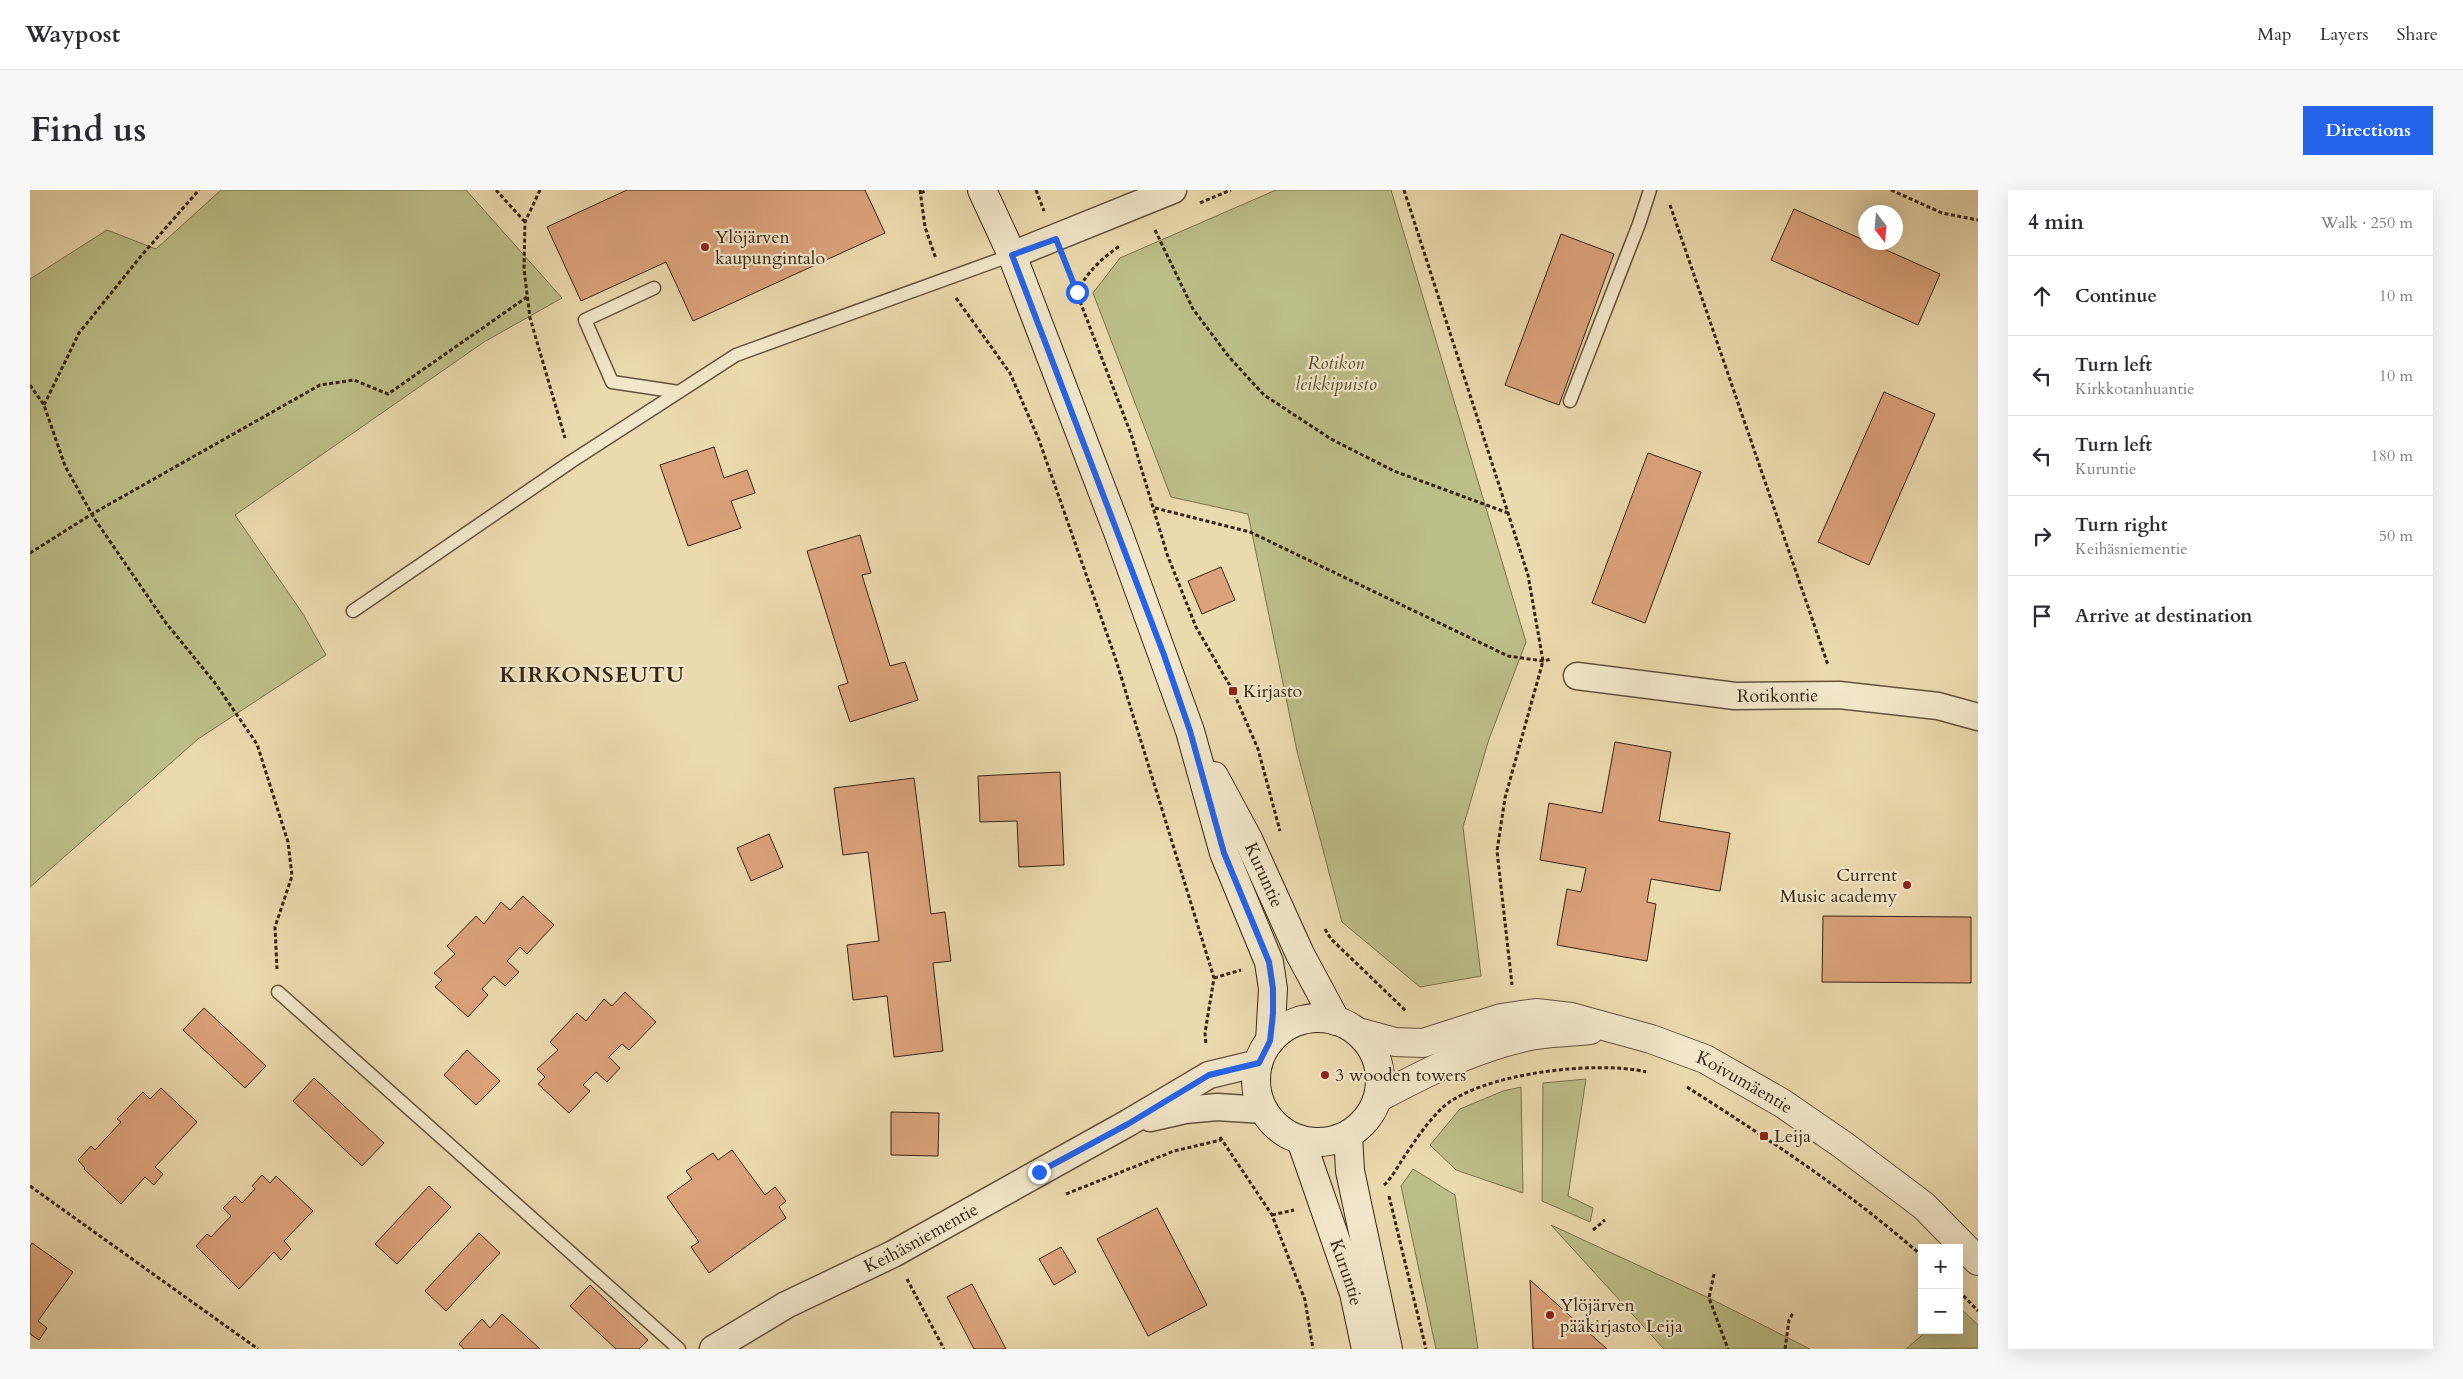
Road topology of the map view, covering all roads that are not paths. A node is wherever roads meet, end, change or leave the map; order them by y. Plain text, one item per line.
1 (982, 190) edge
2 (1173, 190) edge
3 (1650, 190) edge
4 (1012, 255) junction
5 (654, 288) dead end
6 (679, 392) junction
7 (1570, 401) dead end
8 (353, 611) dead end
9 (1577, 676) dead end
10 (1978, 717) edge
11 (1190, 731) junction
12 (278, 992) road end
13 (1347, 1027) junction
14 (1611, 1028) junction
15 (1265, 1052) junction
16 (1378, 1098) junction
17 (1264, 1110) junction
18 (1128, 1124) junction
19 (1348, 1135) junction
20 (1301, 1140) junction
21 (1978, 1261) edge
22 (678, 1349) edge
23 (713, 1349) edge
24 (1366, 1349) edge
25 (1388, 1349) edge

1 - 4 main road, Kuruntie
2 - 4 street
3 - 7 lane
4 - 6 lane
4 - 11 main road, Kuruntie
5 - 6 lane
6 - 8 lane
9 - 10 street, Rotikontie
11 - 13 main road, Kuruntie
11 - 15 main road, Kuruntie
12 - 22 lane
13 - 14 main road, Koivumäentie
13 - 15 main road
13 - 16 main road
14 - 16 main road, Koivumäentie
14 - 21 main road, Koivumäentie
15 - 17 main road
15 - 18 street, Keihäsniementie
16 - 19 main road
17 - 18 street, Keihäsniementie
17 - 20 main road
18 - 23 street, Keihäsniementie
19 - 20 main road
19 - 25 main road, Kuruntie
20 - 24 main road, Kuruntie

